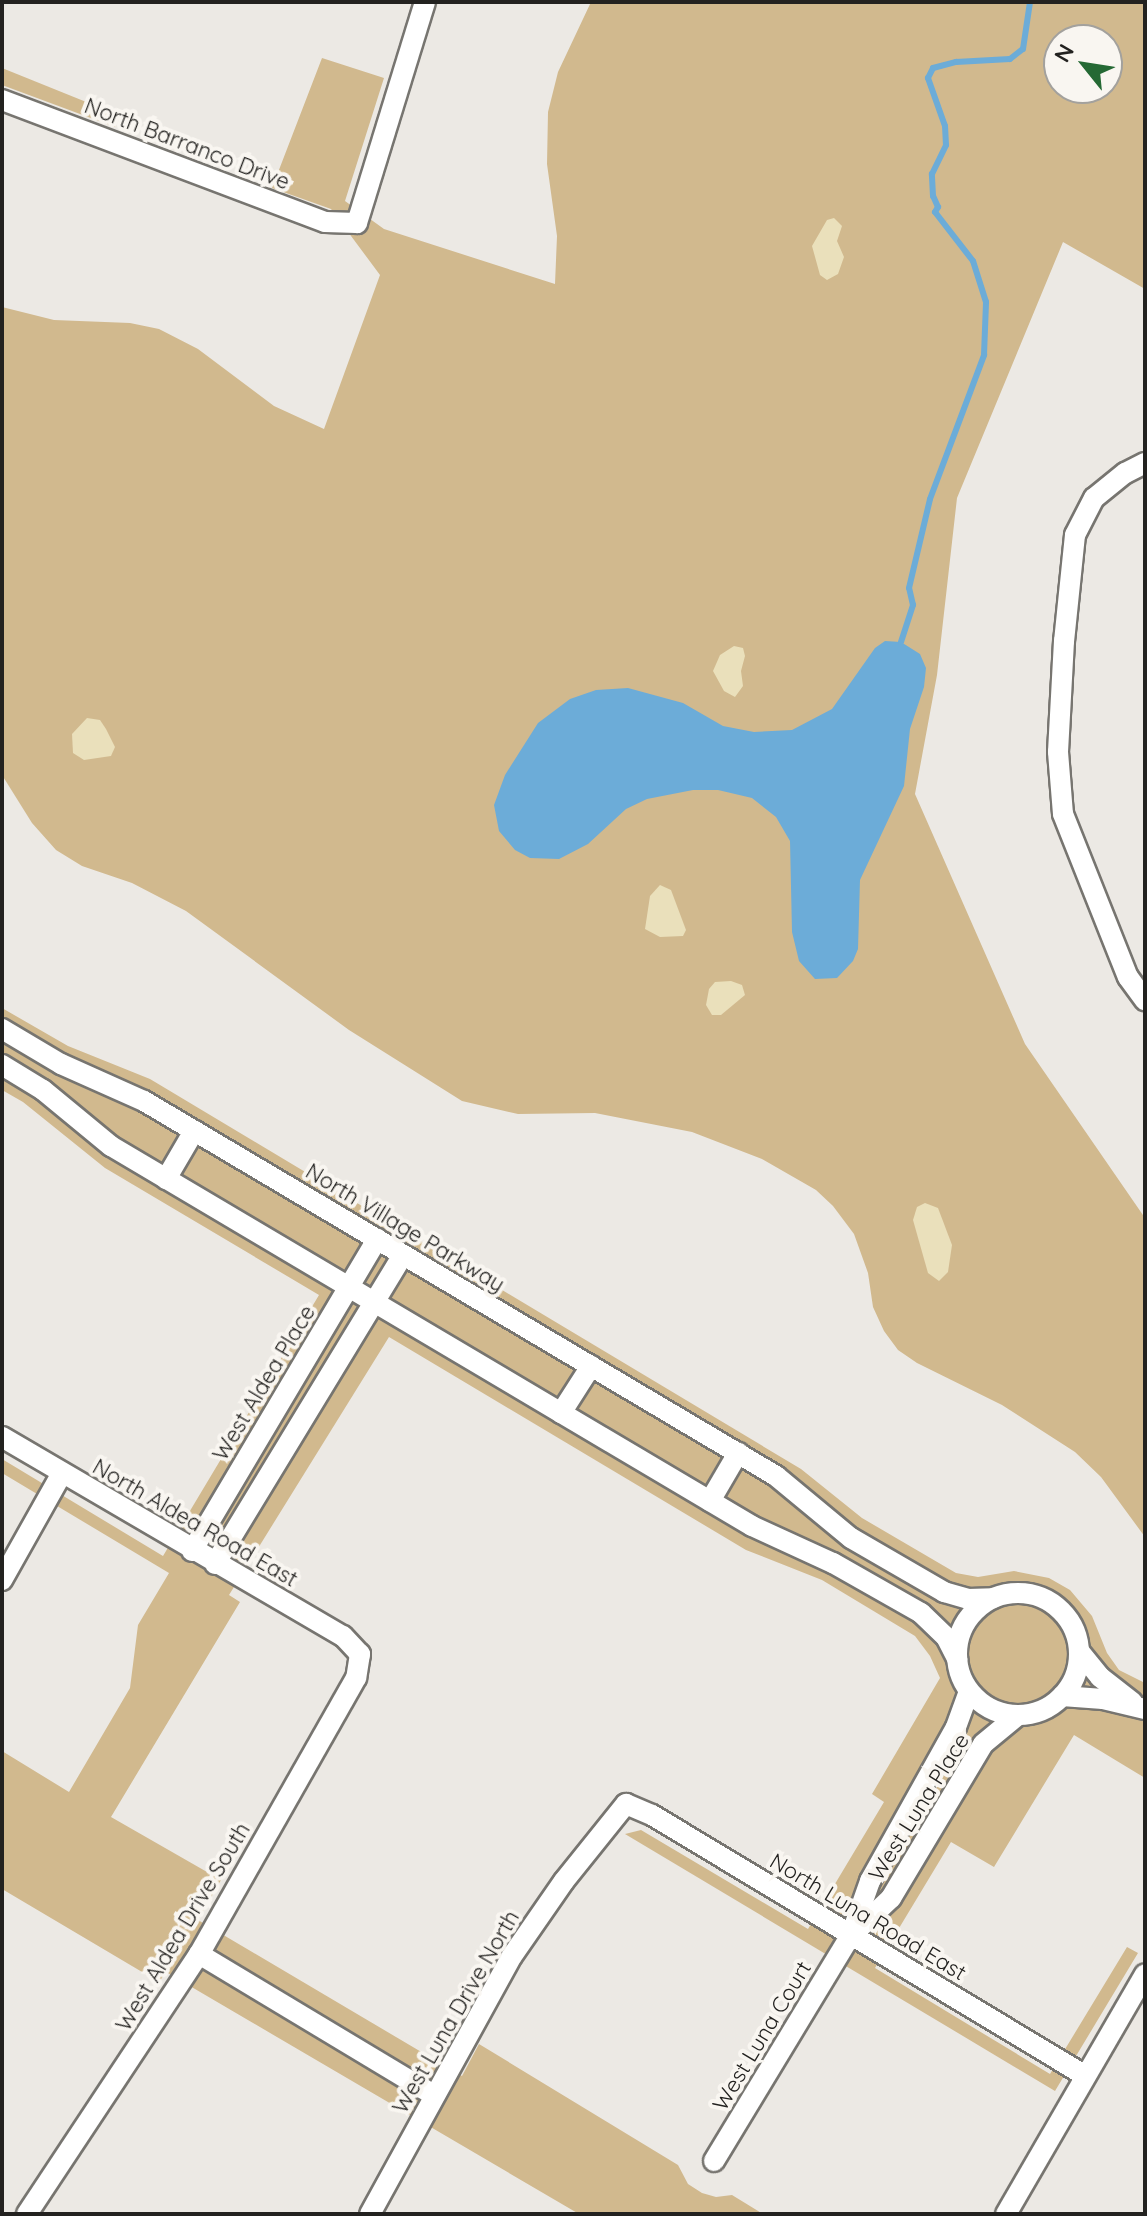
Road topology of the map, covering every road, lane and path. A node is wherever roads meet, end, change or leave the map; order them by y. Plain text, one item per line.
1 (425, 2) edge
2 (2, 100) edge
3 (1145, 463) edge
4 (1145, 1000) edge
5 (2, 1029) edge
6 (2, 1065) edge
7 (194, 1131) junction
8 (166, 1179) junction
9 (377, 1239) junction
10 (403, 1255) junction
11 (349, 1287) junction
12 (374, 1302) junction
13 (591, 1366) junction
14 (561, 1413) junction
15 (2, 1437) edge
16 (738, 1453) junction
17 (62, 1473) junction
18 (710, 1501) junction
19 (192, 1551) junction
20 (215, 1564) junction
21 (2, 1580) edge
22 (993, 1598) junction
23 (1079, 1651) junction
24 (360, 1654) joint
25 (957, 1659) junction
26 (969, 1692) junction
27 (1062, 1696) junction
28 (1140, 1707) edge
29 (1017, 1716) junction
30 (626, 1804) joint
31 (851, 1935) junction
32 (199, 1954) junction
33 (1145, 1974) edge
34 (1084, 2075) junction
35 (434, 2095) junction
36 (714, 2161) dead end
37 (27, 2214) edge
38 (370, 2214) edge
39 (1006, 2214) edge

1 - 2 street, North Barranco Drive
3 - 4 street
5 - 7 street, North Village Parkway
6 - 8 street
7 - 8 street
7 - 9 street, North Village Parkway
8 - 11 street
9 - 10 street, North Village Parkway
9 - 11 street, West Aldea Place
10 - 12 street
10 - 13 street, North Village Parkway
11 - 12 street
11 - 19 street, West Aldea Place
12 - 14 street
12 - 20 street
13 - 14 street
13 - 16 street, North Village Parkway
14 - 18 street
15 - 17 street, North Aldea Road East
16 - 18 street
16 - 22 street, North Village Parkway
17 - 19 street, North Aldea Road East
17 - 21 street
18 - 25 street
19 - 20 street, North Aldea Road East
20 - 24 street, North Aldea Road East
22 - 23 street
22 - 25 street
23 - 27 street
23 - 28 street
24 - 32 street, West Aldea Drive South
25 - 26 street
26 - 29 street
26 - 31 street, West Luna Place
27 - 28 street
27 - 29 street
29 - 31 street, West Luna Place
30 - 31 street, North Luna Road East
30 - 35 street, West Luna Drive North
31 - 34 street, North Luna Road East
31 - 36 street, West Luna Court
32 - 35 street
32 - 37 street, West Aldea Drive South
33 - 34 street
34 - 39 street
35 - 38 street, West Luna Drive North

